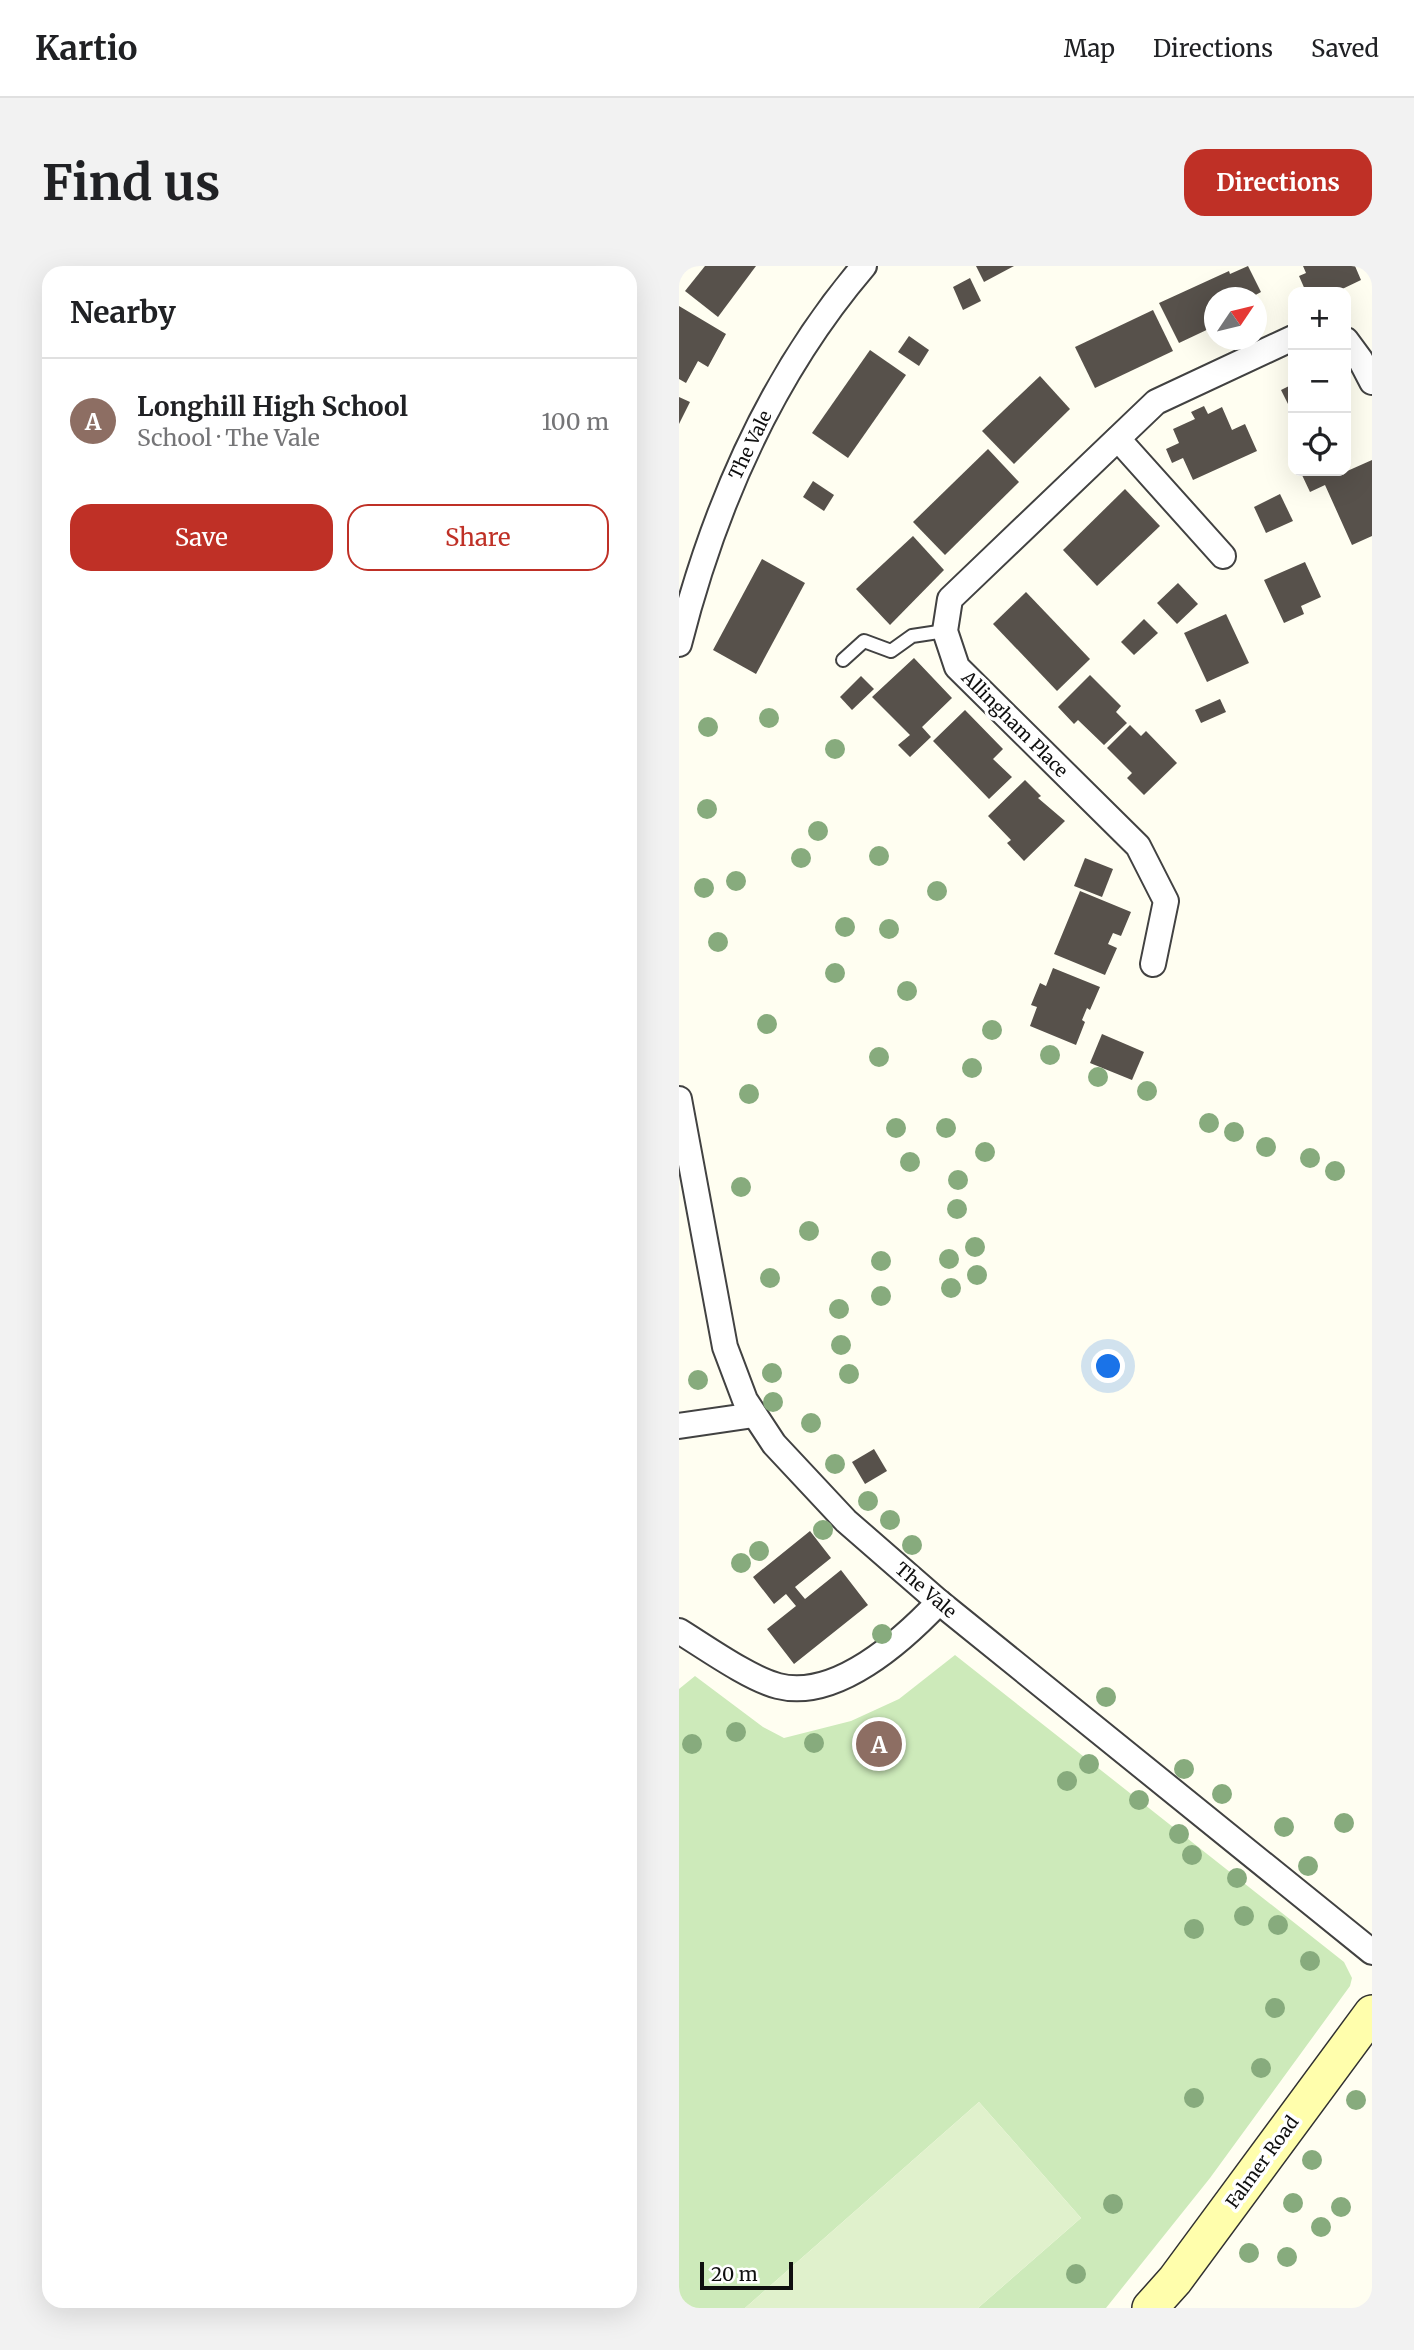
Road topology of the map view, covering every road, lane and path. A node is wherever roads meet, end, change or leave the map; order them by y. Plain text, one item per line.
1 (864, 266) edge
2 (1288, 340) edge
3 (1351, 347) edge
4 (1372, 382) edge
5 (1118, 439) junction
6 (1223, 556) dead end
7 (944, 631) junction
8 (679, 644) edge
9 (843, 660) dead end
10 (1153, 964) dead end
11 (679, 1099) edge
12 (754, 1415) junction
13 (679, 1426) edge
14 (939, 1602) junction
15 (679, 1631) edge
16 (1372, 1952) edge
17 (1372, 2013) edge
18 (1150, 2308) edge

1 - 8 street, The Vale
2 - 5 street
3 - 4 street
5 - 6 street
5 - 7 street
7 - 9 lane
7 - 10 street, Allingham Place
11 - 12 street, The Vale
12 - 13 street
12 - 14 street, The Vale
14 - 15 street
14 - 16 street, The Vale
17 - 18 main road, Falmer Road

